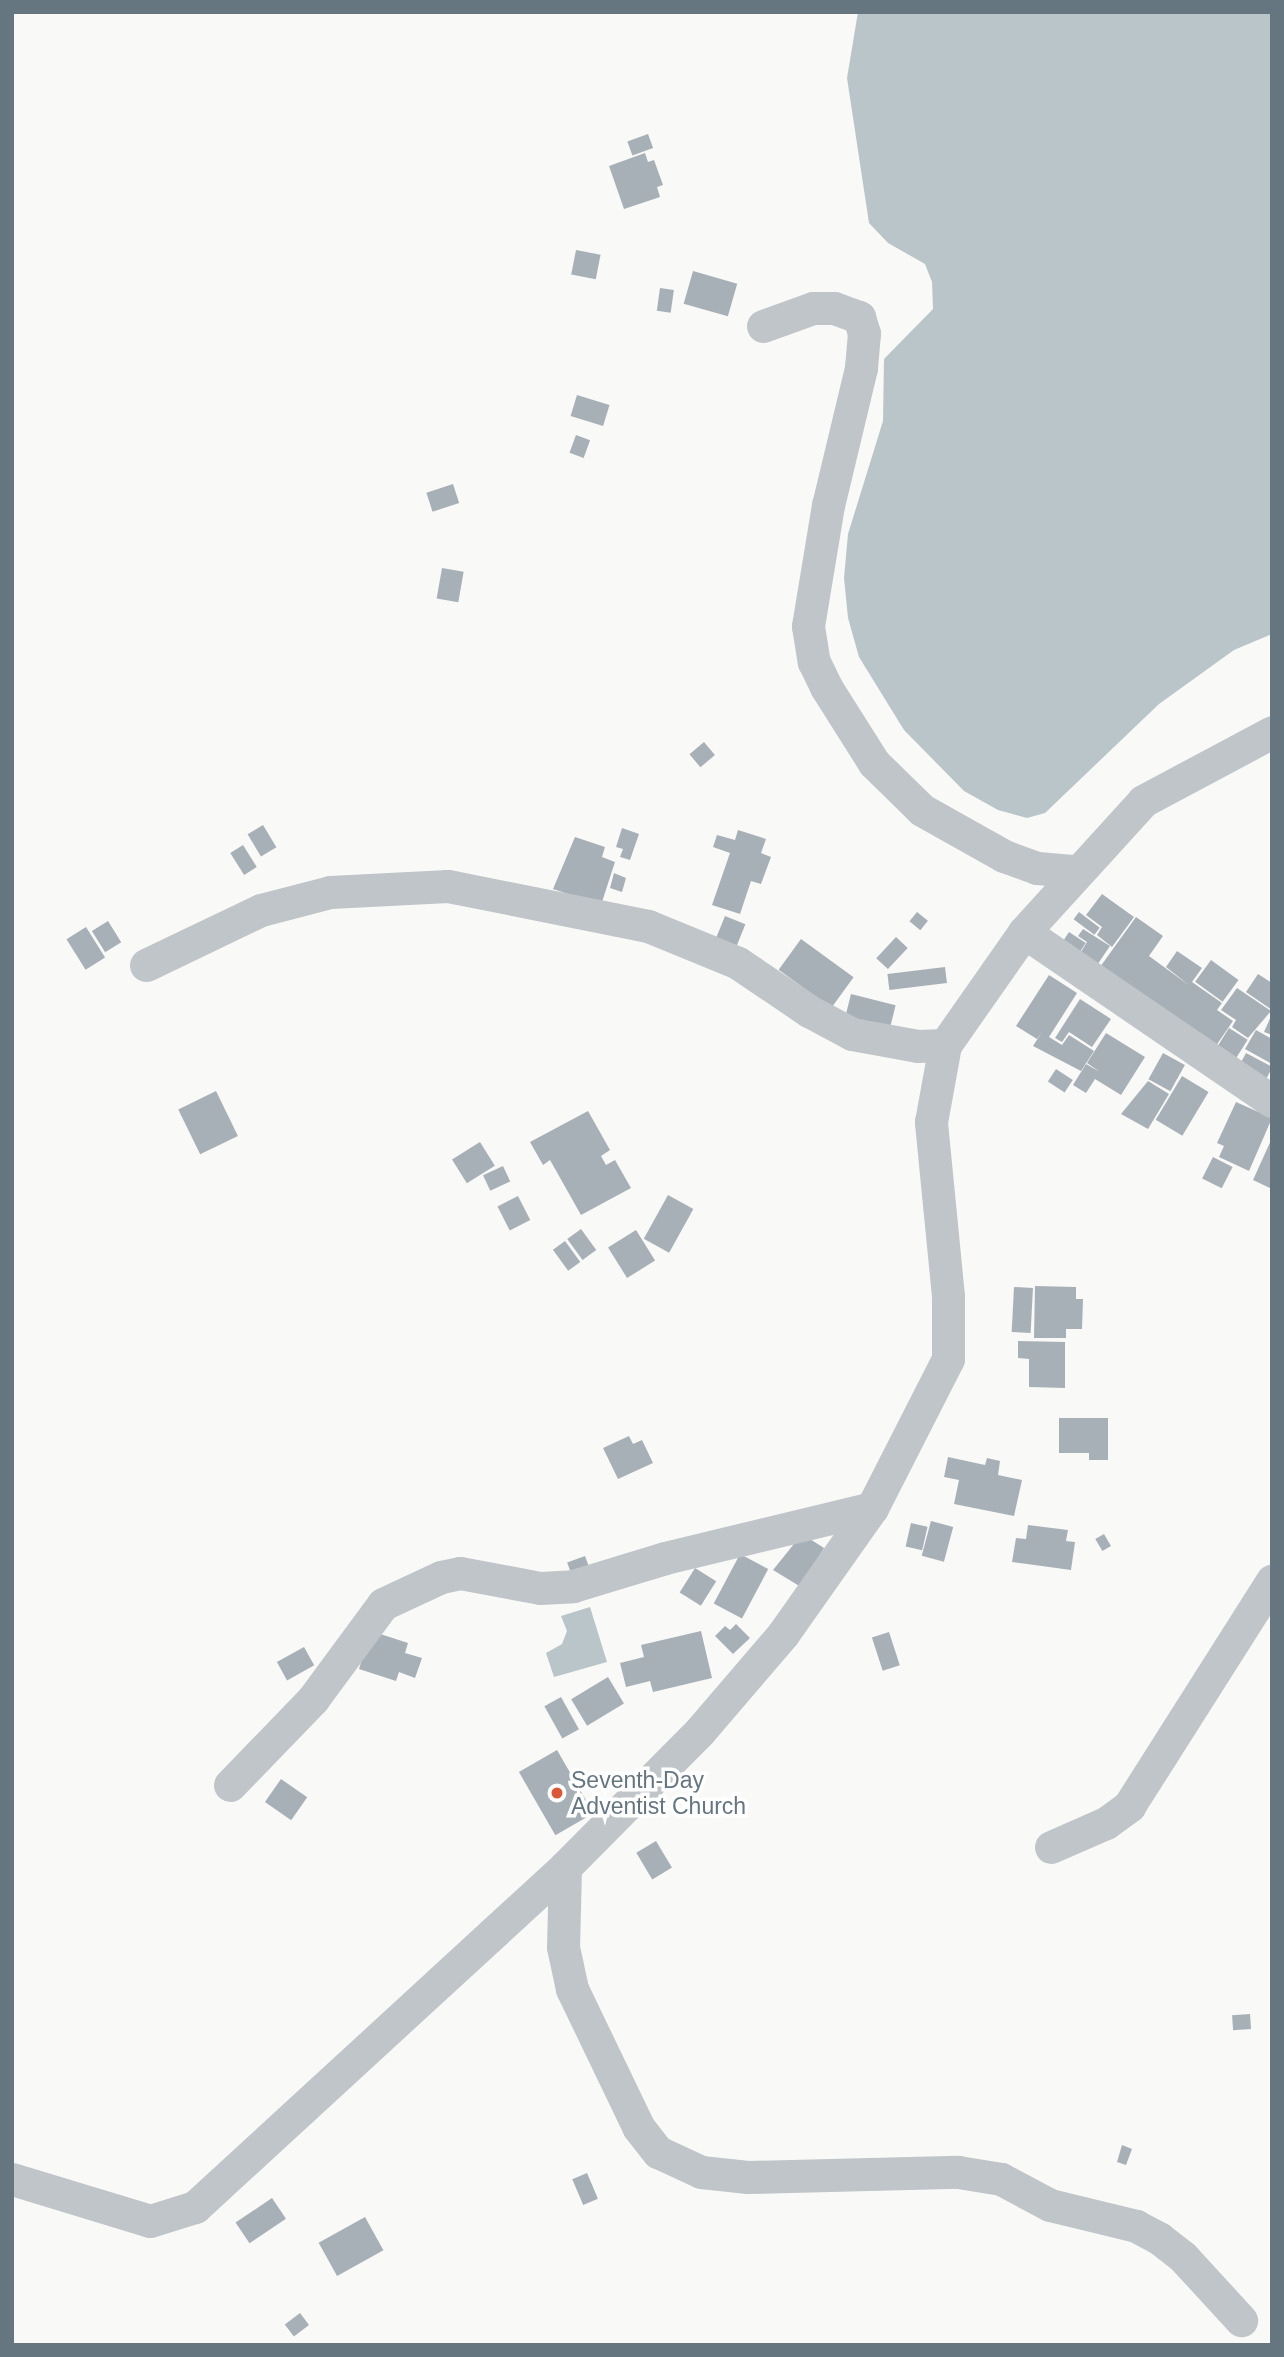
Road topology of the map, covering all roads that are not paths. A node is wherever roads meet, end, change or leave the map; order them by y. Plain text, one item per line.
1 (762, 326) dead end
2 (1272, 732) edge
3 (1075, 871) junction
4 (1024, 932) junction
5 (146, 965) dead end
6 (945, 1045) junction
7 (1272, 1101) edge
8 (872, 1508) junction
9 (1272, 1581) edge
10 (230, 1785) dead end
11 (1051, 1847) dead end
12 (565, 1867) junction
13 (12, 2179) edge
14 (1241, 2320) dead end

1 - 3 street
2 - 3 street
3 - 4 street
4 - 6 street
4 - 7 street
5 - 6 street
6 - 8 street
8 - 10 street
8 - 12 street
9 - 11 street
12 - 13 street
12 - 14 street

